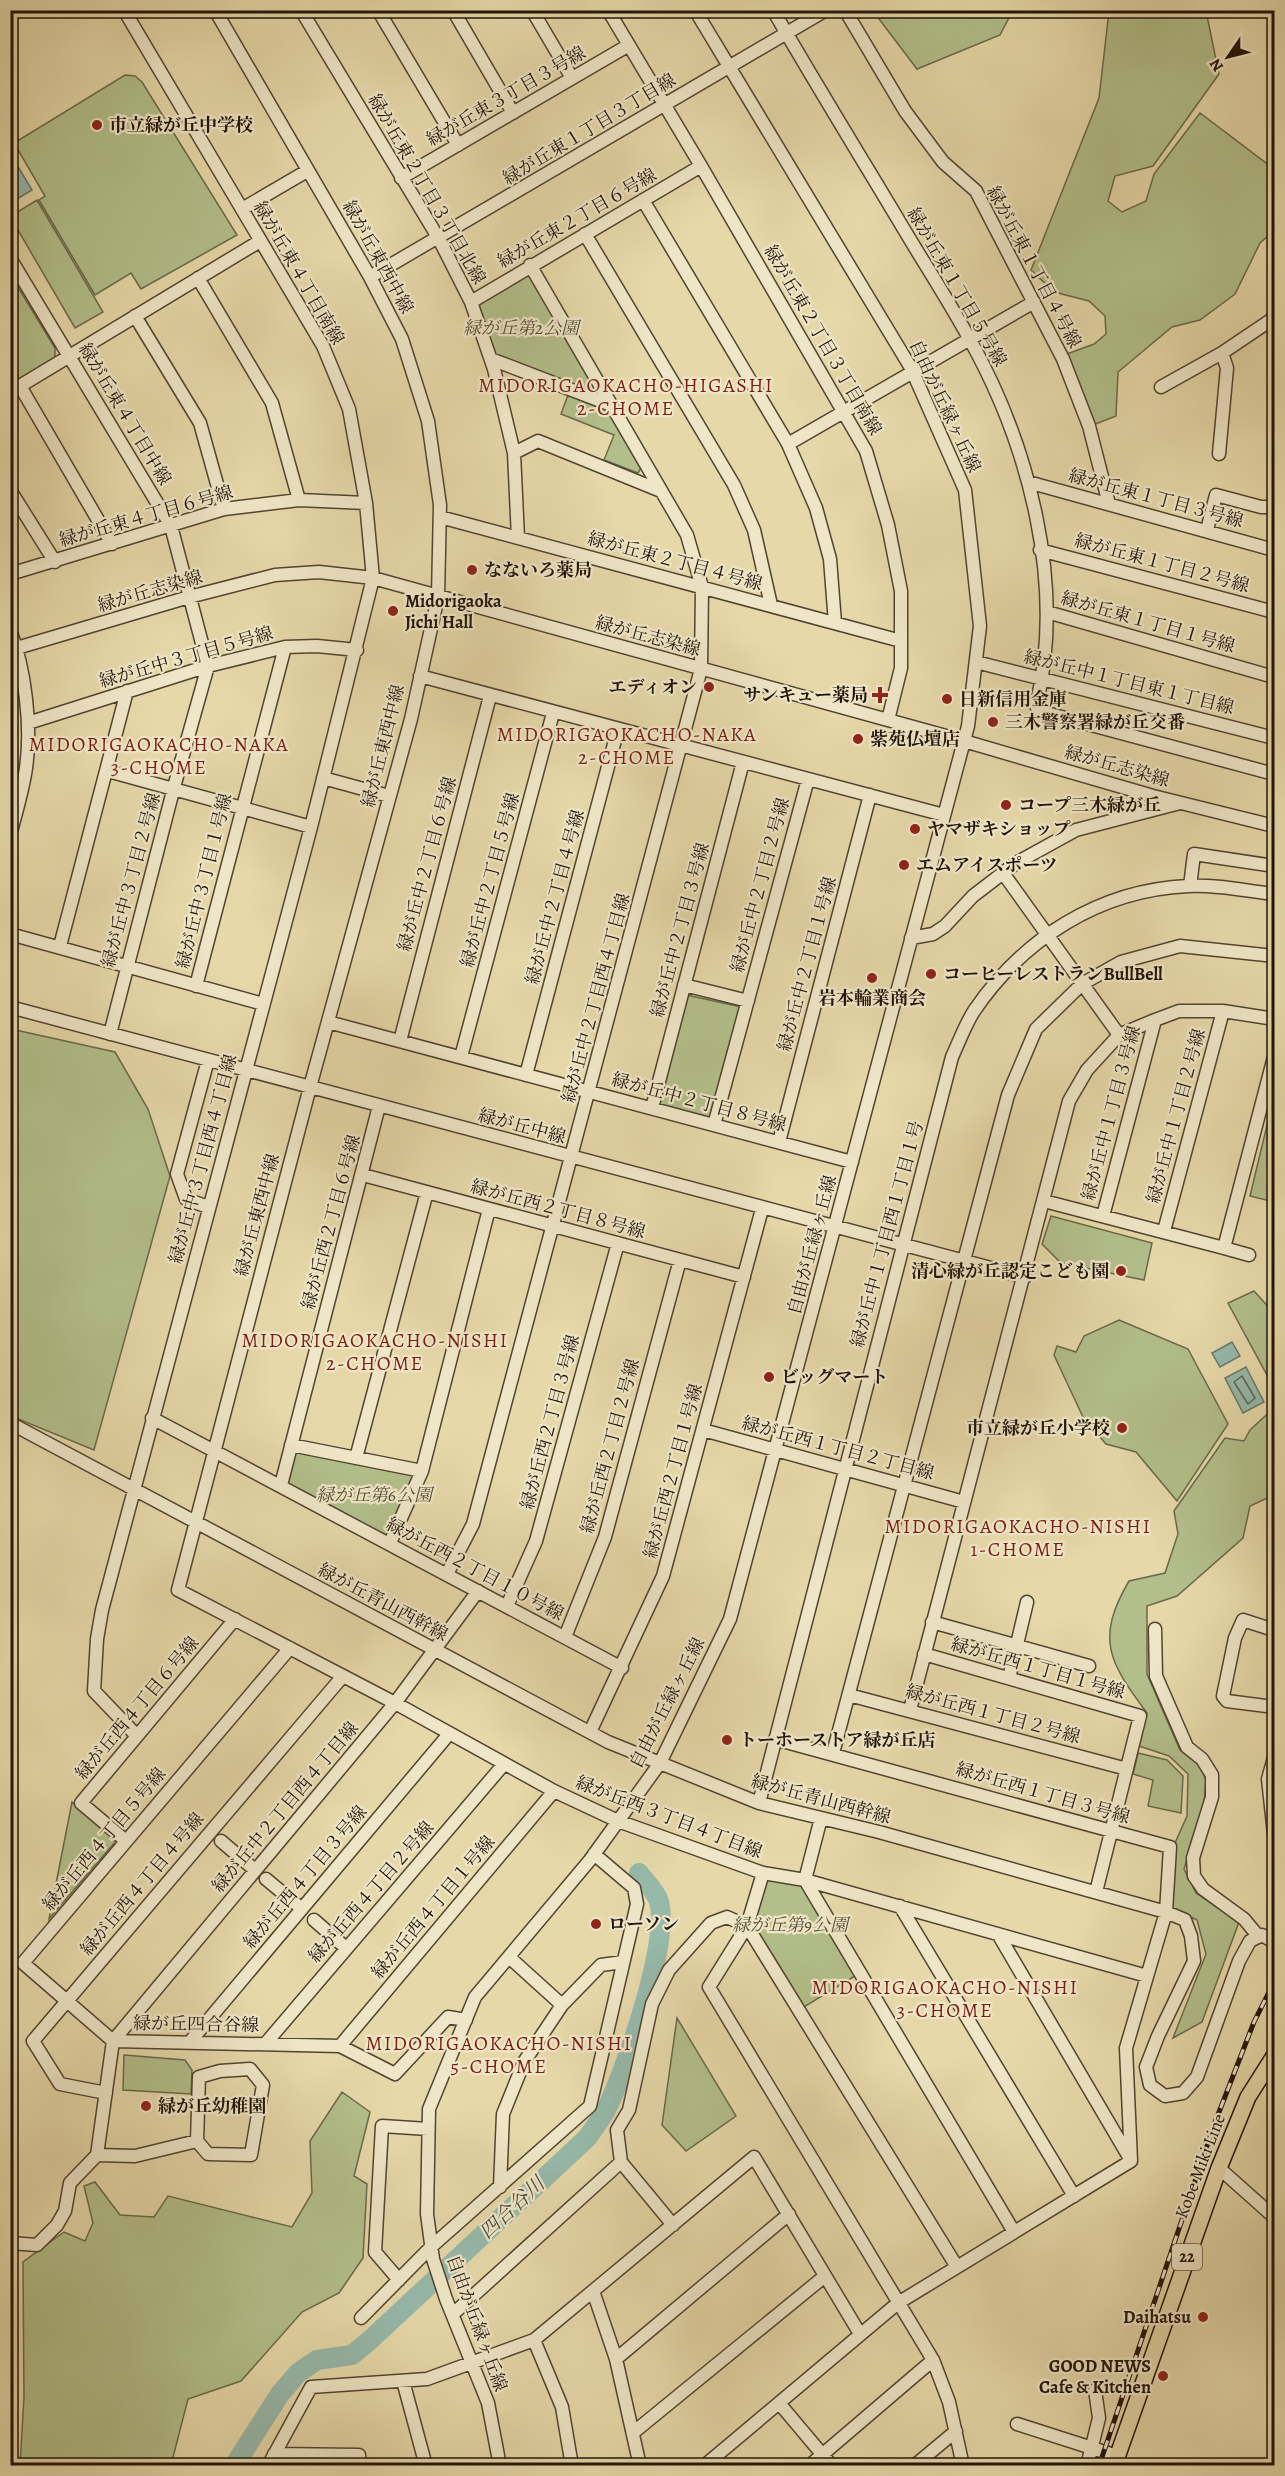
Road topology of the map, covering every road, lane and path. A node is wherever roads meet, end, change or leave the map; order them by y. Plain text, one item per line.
1 (124, 10) edge
2 (215, 10) edge
3 (301, 10) edge
4 (378, 10) edge
5 (453, 10) edge
6 (531, 10) edge
7 (608, 10) edge
8 (695, 10) edge
9 (773, 10) edge
10 (826, 10) edge
11 (845, 10) edge
12 (786, 34) junction
13 (628, 45) junction
14 (730, 67) junction
15 (572, 78) junction
16 (665, 106) junction
17 (513, 113) junction
18 (458, 145) junction
19 (701, 166) junction
20 (307, 171) junction
21 (401, 178) junction
22 (643, 200) junction
23 (242, 209) junction
24 (585, 234) junction
25 (439, 239) junction
26 (260, 241) junction
27 (10, 258) edge
28 (530, 265) junction
29 (370, 277) junction
30 (198, 278) junction
31 (471, 302) junction
32 (1034, 302) junction
33 (135, 316) junction
34 (1275, 318) edge
35 (970, 339) junction
36 (1221, 353) junction
37 (68, 356) junction
38 (491, 358) junction
39 (913, 373) junction
40 (1161, 387) dead end
41 (15, 389) edge
42 (611, 405) junction
43 (844, 412) junction
44 (788, 444) junction
45 (514, 453) junction
46 (1219, 454) dead end
47 (1028, 482) junction
48 (10, 490) edge
49 (661, 491) junction
50 (299, 500) junction
51 (366, 503) junction
52 (1109, 504) junction
53 (1275, 507) edge
54 (224, 509) junction
55 (440, 517) junction
56 (171, 526) junction
57 (1207, 530) junction
58 (518, 538) junction
59 (112, 544) junction
60 (1040, 550) junction
61 (1275, 550) edge
62 (55, 562) junction
63 (10, 574) edge
64 (373, 578) junction
65 (702, 587) junction
66 (189, 597) junction
67 (438, 597) junction
68 (771, 605) junction
69 (1047, 612) junction
70 (1275, 612) edge
71 (835, 623) junction
72 (10, 630) edge
73 (901, 641) junction
74 (285, 647) junction
75 (14, 650) edge
76 (357, 650) junction
77 (975, 662) junction
78 (208, 666) junction
79 (701, 669) junction
80 (420, 676) junction
81 (1275, 677) edge
82 (1042, 679) junction
83 (127, 691) junction
84 (490, 696) junction
85 (553, 713) junction
86 (888, 720) junction
87 (28, 723) junction
88 (618, 729) junction
89 (1275, 738) edge
90 (964, 741) junction
91 (682, 746) junction
92 (743, 762) junction
93 (108, 771) junction
94 (1275, 774) edge
95 (323, 778) junction
96 (808, 779) junction
97 (174, 787) junction
98 (870, 795) junction
99 (390, 796) junction
100 (15, 802) edge
101 (1181, 803) junction
102 (241, 809) junction
103 (944, 815) junction
104 (311, 826) junction
105 (1275, 826) edge
106 (10, 835) edge
107 (1275, 866) edge
108 (1003, 873) junction
109 (1190, 885) junction
110 (1275, 894) edge
111 (1046, 933) junction
112 (10, 934) edge
113 (910, 938) junction
114 (60, 946) junction
115 (1275, 956) edge
116 (127, 967) junction
117 (1082, 984) junction
118 (684, 985) junction
119 (196, 986) junction
120 (748, 1001) junction
121 (263, 1004) junction
122 (10, 1007) edge
123 (1223, 1011) junction
124 (1275, 1019) edge
125 (1155, 1020) junction
126 (328, 1022) junction
127 (110, 1034) junction
128 (1119, 1035) junction
129 (400, 1041) junction
130 (1275, 1057) edge
131 (461, 1058) junction
132 (208, 1060) junction
133 (245, 1070) junction
134 (526, 1075) junction
135 (310, 1087) junction
136 (590, 1091) junction
137 (380, 1106) junction
138 (652, 1108) junction
139 (714, 1125) junction
140 (779, 1142) junction
141 (572, 1158) junction
142 (852, 1162) junction
143 (363, 1175) junction
144 (427, 1192) junction
145 (1044, 1201) junction
146 (208, 1207) junction
147 (489, 1209) junction
148 (762, 1209) junction
149 (1103, 1216) junction
150 (554, 1226) junction
151 (835, 1228) junction
152 (1164, 1231) junction
153 (618, 1243) junction
154 (902, 1245) junction
155 (1224, 1248) junction
156 (1249, 1254) dead end
157 (680, 1260) junction
158 (964, 1261) junction
159 (744, 1277) junction
160 (1025, 1277) junction
161 (152, 1418) junction
162 (10, 1423) edge
163 (703, 1430) junction
164 (291, 1445) junction
165 (214, 1450) junction
166 (776, 1450) junction
167 (356, 1458) junction
168 (844, 1469) junction
169 (422, 1472) junction
170 (904, 1484) junction
171 (281, 1485) junction
172 (133, 1490) junction
173 (964, 1502) junction
174 (195, 1523) junction
175 (390, 1543) junction
176 (447, 1574) junction
177 (478, 1591) junction
178 (1027, 1602) dead end
179 (507, 1606) junction
180 (235, 1619) junction
181 (932, 1622) junction
182 (1155, 1629) dead end
183 (1275, 1630) edge
184 (565, 1637) junction
185 (1017, 1646) junction
186 (290, 1648) junction
187 (435, 1650) junction
188 (924, 1654) junction
189 (1089, 1666) dead end
190 (622, 1668) junction
191 (343, 1677) junction
192 (1009, 1678) junction
193 (849, 1695) junction
194 (395, 1703) junction
195 (1275, 1707) edge
196 (910, 1710) junction
197 (590, 1732) junction
198 (449, 1734) junction
199 (137, 1736) junction
200 (775, 1739) junction
201 (833, 1753) junction
202 (1275, 1758) edge
203 (660, 1763) junction
204 (504, 1764) junction
205 (1127, 1769) junction
206 (554, 1791) junction
207 (759, 1803) junction
208 (821, 1818) junction
209 (618, 1821) junction
210 (1112, 1831) junction
211 (1275, 1834) edge
212 (126, 1840) junction
213 (221, 1841) dead end
214 (594, 1854) junction
215 (255, 1870) junction
216 (763, 1873) junction
217 (266, 1879) dead end
218 (806, 1880) junction
219 (1096, 1892) junction
220 (900, 1906) junction
221 (302, 1910) junction
222 (1166, 1912) junction
223 (314, 1920) dead end
224 (747, 1926) junction
225 (998, 1934) junction
226 (1259, 1937) junction
227 (1275, 1942) edge
228 (346, 1948) junction
229 (509, 1957) junction
230 (623, 1962) junction
231 (1147, 1976) junction
232 (66, 2001) junction
233 (562, 2005) junction
234 (466, 2020) junction
235 (113, 2041) junction
236 (189, 2043) junction
237 (266, 2043) junction
238 (340, 2046) junction
239 (1275, 2056) edge
240 (106, 2093) junction
241 (428, 2129) junction
242 (197, 2142) junction
243 (97, 2155) junction
244 (1131, 2161) junction
245 (621, 2162) junction
246 (1219, 2168) junction
247 (500, 2187) junction
248 (1074, 2196) junction
249 (789, 2214) junction
250 (1275, 2217) edge
251 (672, 2224) junction
252 (1014, 2232) junction
253 (10, 2243) edge
254 (432, 2253) junction
255 (957, 2267) junction
256 (825, 2276) junction
257 (399, 2280) junction
258 (593, 2291) junction
259 (898, 2303) junction
260 (453, 2314) junction
261 (361, 2318) dead end
262 (860, 2334) junction
263 (534, 2340) junction
264 (616, 2359) junction
265 (933, 2360) junction
266 (472, 2361) junction
267 (403, 2381) junction
268 (1095, 2390) dead end
269 (779, 2403) junction
270 (1017, 2424) dead end
271 (956, 2431) junction
272 (634, 2432) junction
273 (1093, 2447) junction
274 (822, 2454) junction
275 (271, 2460) edge
276 (1116, 2461) edge
277 (360, 2466) edge
278 (426, 2466) edge
279 (501, 2466) edge
280 (572, 2466) edge
281 (640, 2466) edge
282 (704, 2466) edge
283 (809, 2466) edge
284 (831, 2466) edge
285 (914, 2466) edge
286 (963, 2466) edge
287 (1087, 2466) edge

1 - 23 street, 緑が丘東４丁目南線
2 - 20 street, 緑が丘東西中線
3 - 21 street, 緑が丘東２丁目３丁目北線
4 - 18 street
5 - 17 street
6 - 15 street
7 - 13 street, 緑が丘東２丁目３丁目南線
8 - 14 street, 自由が丘緑ヶ丘線
9 - 12 street, 緑が丘東１丁目５号線
10 - 12 street, 緑が丘東１丁目３丁目線
11 - 32 street, 緑が丘東１丁目４号線
12 - 14 street, 緑が丘東１丁目３丁目線
12 - 35 street, 緑が丘東１丁目５号線
13 - 15 street, 緑が丘東３丁目３号線
13 - 16 street, 緑が丘東２丁目３丁目南線
14 - 16 street, 緑が丘東１丁目３丁目線
14 - 39 street, 自由が丘緑ヶ丘線
15 - 17 street, 緑が丘東３丁目３号線
16 - 19 street, 緑が丘東２丁目３丁目南線
16 - 25 street, 緑が丘東１丁目３丁目線
17 - 18 street, 緑が丘東３丁目３号線
18 - 21 street, 緑が丘東３丁目３号線
19 - 22 street, 緑が丘東２丁目６号線
19 - 43 street, 緑が丘東２丁目３丁目南線
20 - 23 street
20 - 29 street, 緑が丘東西中線
21 - 25 street, 緑が丘東２丁目３丁目北線
22 - 24 street, 緑が丘東２丁目６号線
22 - 44 street
23 - 26 street, 緑が丘東４丁目南線
24 - 28 street, 緑が丘東２丁目６号線
24 - 68 street
25 - 29 street, 緑が丘東１丁目３丁目線
25 - 31 street, 緑が丘東２丁目３丁目北線
26 - 30 street
26 - 51 street, 緑が丘東４丁目南線
27 - 37 street, 緑が丘東４丁目中線
28 - 31 street, 緑が丘東２丁目６号線
28 - 42 street, 緑が丘中２丁目西４丁目線
29 - 55 street, 緑が丘東西中線
30 - 33 street
30 - 50 street
31 - 38 street, 緑が丘東２丁目３丁目北線
32 - 35 street
32 - 52 street, 緑が丘東１丁目４号線
33 - 37 street
33 - 54 street
34 - 36 street
35 - 39 street
35 - 47 street, 緑が丘東１丁目５号線
36 - 40 street
36 - 46 street
37 - 41 street
37 - 56 street, 緑が丘東４丁目中線
38 - 42 street
38 - 45 street, 緑が丘東２丁目３丁目北線
39 - 43 street
39 - 77 street, 自由が丘緑ヶ丘線
41 - 59 street
42 - 49 street, 緑が丘中２丁目西４丁目線
43 - 44 street
43 - 73 street, 緑が丘東２丁目３丁目南線
44 - 71 street
45 - 49 street
45 - 58 street, 緑が丘東２丁目３丁目北線
47 - 52 street, 緑が丘東１丁目３号線
47 - 60 street, 緑が丘東１丁目５号線
48 - 62 street
49 - 65 street, 緑が丘中２丁目西４丁目線
50 - 51 street, 緑が丘東４丁目６号線
50 - 54 street, 緑が丘東４丁目６号線
51 - 64 street, 緑が丘東４丁目南線
52 - 57 street, 緑が丘東１丁目３号線
53 - 57 street
54 - 56 street, 緑が丘東４丁目６号線
55 - 58 street, 緑が丘東２丁目４号線
55 - 67 street, 緑が丘東西中線
56 - 59 street, 緑が丘東４丁目６号線
56 - 66 street, 緑が丘東４丁目中線
57 - 61 street, 緑が丘東１丁目３号線
58 - 65 street, 緑が丘東２丁目４号線
59 - 62 street, 緑が丘東４丁目６号線
60 - 69 street, 緑が丘東１丁目５号線
60 - 70 street, 緑が丘東１丁目２号線
62 - 63 street, 緑が丘東４丁目６号線
64 - 66 street, 緑が丘志染線
64 - 67 street, 緑が丘志染線
64 - 76 street, 緑が丘中３丁目西４丁目線
65 - 68 street, 緑が丘東２丁目４号線
65 - 79 street, 緑が丘中２丁目西４丁目線
66 - 75 street, 緑が丘志染線
66 - 78 street
67 - 79 street, 緑が丘志染線
67 - 80 street, 緑が丘東西中線
68 - 71 street, 緑が丘東２丁目４号線
69 - 81 street, 緑が丘東１丁目１号線
69 - 82 street, 緑が丘東１丁目５号線
71 - 73 street, 緑が丘東２丁目４号線
72 - 75 street
73 - 86 street, 緑が丘東２丁目３丁目南線
74 - 76 street, 緑が丘中３丁目５号線
74 - 78 street, 緑が丘中３丁目５号線
74 - 102 street, 緑が丘中３丁目１号線
75 - 87 street
76 - 95 street, 緑が丘中３丁目西４丁目線
77 - 82 street, 緑が丘中１丁目東１丁目線
77 - 90 street, 自由が丘緑ヶ丘線
78 - 83 street, 緑が丘中３丁目５号線
78 - 97 street, 緑が丘中３丁目２号線
79 - 86 street, 緑が丘志染線
79 - 91 street, 緑が丘中２丁目西４丁目線
80 - 84 street
80 - 99 street, 緑が丘東西中線
82 - 89 street, 緑が丘中１丁目東１丁目線
82 - 94 street, 緑が丘東１丁目５号線
83 - 87 street, 緑が丘中３丁目５号線
83 - 93 street
84 - 85 street
84 - 129 street, 緑が丘中２丁目６号線
85 - 88 street
85 - 131 street, 緑が丘中２丁目５号線
86 - 90 street, 緑が丘志染線
87 - 100 street
88 - 91 street
88 - 134 street, 緑が丘中２丁目４号線
90 - 101 street, 緑が丘志染線
90 - 103 street, 自由が丘緑ヶ丘線
91 - 92 street
91 - 136 street, 緑が丘中２丁目西４丁目線
92 - 96 street
92 - 118 street, 緑が丘中２丁目３号線
93 - 97 street
93 - 114 street
95 - 99 street
95 - 104 street, 緑が丘中３丁目西４丁目線
96 - 98 street
96 - 120 street, 緑が丘中２丁目２号線
97 - 102 street
97 - 116 street, 緑が丘中３丁目２号線
98 - 103 street
98 - 140 street, 緑が丘中２丁目１号線
99 - 126 street, 緑が丘東西中線
100 - 106 street
101 - 105 street, 緑が丘志染線
101 - 108 street
102 - 104 street
102 - 119 street, 緑が丘中３丁目１号線
103 - 113 street, 自由が丘緑ヶ丘線
104 - 121 street, 緑が丘中３丁目西４丁目線
107 - 109 street
108 - 111 street
108 - 113 street
109 - 110 street, 緑が丘中１丁目西１丁目１号
109 - 111 street, 緑が丘中１丁目西１丁目１号
111 - 117 street
111 - 154 street, 緑が丘中１丁目西１丁目１号
112 - 114 street
113 - 142 street, 自由が丘緑ヶ丘線
114 - 116 street
115 - 117 street
116 - 119 street
116 - 127 street, 緑が丘中３丁目２号線
117 - 128 street
117 - 158 street
118 - 120 street, 緑が丘中２丁目２号線
118 - 138 street, 緑が丘中２丁目３号線
119 - 121 street
120 - 139 street, 緑が丘中２丁目２号線
121 - 133 street, 緑が丘中３丁目西４丁目線
122 - 127 street, 緑が丘中線
123 - 124 street
123 - 125 street
123 - 152 street, 緑が丘中１丁目２号線
125 - 128 street
125 - 149 street, 緑が丘中１丁目３号線
126 - 129 street, 緑が丘中２丁目８号線
126 - 135 street, 緑が丘東西中線
127 - 132 street, 緑が丘中線
128 - 145 street
129 - 131 street, 緑が丘中２丁目８号線
130 - 155 street
131 - 134 street, 緑が丘中２丁目８号線
132 - 133 street, 緑が丘中線
132 - 146 street
133 - 135 street, 緑が丘中線
133 - 146 street, 緑が丘中３丁目西４丁目線
134 - 136 street, 緑が丘中２丁目８号線
135 - 137 street, 緑が丘中線
135 - 165 street, 緑が丘東西中線
136 - 138 street, 緑が丘中２丁目８号線
136 - 141 street, 緑が丘中２丁目西４丁目線
137 - 141 street, 緑が丘中線
137 - 143 street, 緑が丘西２丁目６号線
138 - 139 street, 緑が丘中２丁目８号線
139 - 140 street, 緑が丘中２丁目８号線
140 - 142 street, 緑が丘中２丁目８号線
141 - 148 street, 緑が丘中線
141 - 150 street, 緑が丘中２丁目西４丁目線
142 - 151 street, 自由が丘緑ヶ丘線
143 - 144 street, 緑が丘西２丁目８号線
143 - 164 street, 緑が丘西２丁目６号線
144 - 147 street, 緑が丘西２丁目８号線
144 - 167 street
145 - 149 street
145 - 160 street
146 - 161 street, 緑が丘中３丁目西４丁目線
147 - 150 street, 緑が丘西２丁目８号線
147 - 169 street
148 - 151 street, 緑が丘中線
148 - 159 street, 緑が丘西２丁目１号線
149 - 152 street
150 - 153 street, 緑が丘西２丁目８号線
150 - 176 street, 緑が丘中２丁目西４丁目線
151 - 154 street, 緑が丘中線
151 - 166 street, 自由が丘緑ヶ丘線
152 - 155 street
153 - 157 street, 緑が丘西２丁目８号線
153 - 179 street, 緑が丘西２丁目３号線
154 - 158 street, 緑が丘中線
154 - 168 street, 緑が丘中１丁目西１丁目１号
155 - 156 street
157 - 159 street, 緑が丘西２丁目８号線
157 - 184 street, 緑が丘西２丁目２号線
158 - 160 street, 緑が丘中線
158 - 170 street
159 - 163 street, 緑が丘西２丁目１号線
160 - 173 street
161 - 165 street, 緑が丘西２丁目１０号線
161 - 172 street, 緑が丘中３丁目西４丁目線
162 - 172 street, 緑が丘青山西幹線
163 - 166 street, 緑が丘西１丁目２丁目線
163 - 190 street, 緑が丘西２丁目１号線
164 - 167 street
164 - 171 street, 緑が丘西２丁目６号線
165 - 171 street, 緑が丘西２丁目１０号線
165 - 174 street, 緑が丘東西中線
166 - 168 street, 緑が丘西１丁目２丁目線
166 - 203 street, 自由が丘緑ヶ丘線
167 - 169 street
168 - 170 street, 緑が丘西１丁目２丁目線
168 - 200 street, 緑が丘中１丁目西１丁目１号
169 - 175 street
170 - 173 street, 緑が丘西１丁目２丁目線
170 - 193 street
171 - 175 street, 緑が丘西２丁目１０号線
172 - 174 street, 緑が丘青山西幹線
172 - 199 street, 緑が丘中３丁目西４丁目線
173 - 181 street
174 - 180 street, 緑が丘西３丁目４丁目線
174 - 187 street, 緑が丘青山西幹線
175 - 176 street, 緑が丘西２丁目１０号線
176 - 177 street, 緑が丘西２丁目１０号線
177 - 179 street, 緑が丘西２丁目１０号線
177 - 187 street, 緑が丘中２丁目西４丁目線
178 - 185 street
179 - 184 street, 緑が丘西２丁目１０号線
180 - 186 street, 緑が丘西３丁目４丁目線
180 - 199 street, 緑が丘西４丁目６号線
181 - 185 street
181 - 188 street
182 - 226 street
183 - 195 street
184 - 190 street, 緑が丘西２丁目１０号線
185 - 189 street
185 - 192 street
186 - 191 street, 緑が丘西３丁目４丁目線
186 - 212 street, 緑が丘西４丁目５号線
187 - 194 street, 緑が丘中２丁目西４丁目線
187 - 197 street, 緑が丘青山西幹線
188 - 192 street, 緑が丘西１丁目１号線
188 - 196 street
190 - 197 street, 緑が丘西２丁目１号線
191 - 194 street, 緑が丘西３丁目４丁目線
191 - 232 street, 緑が丘西４丁目４号線
192 - 205 street, 緑が丘西１丁目１号線
193 - 196 street, 緑が丘西１丁目２号線
193 - 201 street
194 - 198 street, 緑が丘西３丁目４丁目線
194 - 215 street, 緑が丘中２丁目西４丁目線
196 - 205 street, 緑が丘西１丁目２号線
197 - 203 street, 緑が丘青山西幹線
198 - 204 street, 緑が丘西３丁目４丁目線
198 - 221 street, 緑が丘西４丁目３号線
199 - 212 street, 緑が丘西４丁目６号線
200 - 201 street, 緑が丘西１丁目３号線
200 - 207 street, 緑が丘中１丁目西１丁目１号
201 - 210 street, 緑が丘西１丁目３号線
202 - 211 street
203 - 207 street, 緑が丘青山西幹線
203 - 209 street, 自由が丘緑ヶ丘線
204 - 206 street, 緑が丘西３丁目４丁目線
204 - 228 street, 緑が丘西４丁目２号線
205 - 210 street, 緑が丘西１丁目１号線
206 - 209 street, 緑が丘西３丁目４丁目線
206 - 238 street, 緑が丘西４丁目１号線
207 - 208 street, 緑が丘青山西幹線
208 - 218 street
208 - 219 street, 緑が丘青山西幹線
209 - 214 street, 自由が丘緑ヶ丘線
209 - 216 street, 緑が丘西３丁目４丁目線
210 - 219 street, 緑が丘西１丁目１号線
210 - 222 street, 緑が丘西１丁目３号線
212 - 232 street, 緑が丘西４丁目５号線
213 - 215 street
214 - 229 street, 自由が丘緑ヶ丘線
214 - 230 street
215 - 235 street, 緑が丘中２丁目西４丁目線
216 - 218 street, 緑が丘西３丁目４丁目線
216 - 224 street
217 - 221 street
218 - 220 street, 緑が丘西３丁目４丁目線
218 - 252 street
219 - 222 street, 緑が丘青山西幹線
220 - 225 street, 緑が丘西３丁目４丁目線
220 - 248 street
221 - 236 street, 緑が丘西４丁目３号線
222 - 226 street, 緑が丘青山西幹線
222 - 231 street
223 - 228 street
224 - 245 street
224 - 255 street
224 - 259 street
225 - 231 street, 緑が丘西３丁目４丁目線
225 - 244 street
226 - 227 street
228 - 237 street, 緑が丘西４丁目２号線
229 - 233 street
229 - 234 street, 自由が丘緑ヶ丘線
230 - 233 street
230 - 247 street
231 - 244 street
232 - 235 street, 緑が丘西４丁目５号線
232 - 240 street, 緑が丘西４丁目４号線
233 - 247 street
234 - 238 street, 緑が丘四合谷線
234 - 241 street, 自由が丘緑ヶ丘線
235 - 236 street, 緑が丘四合谷線
235 - 240 street, 緑が丘四合谷線
236 - 237 street, 緑が丘四合谷線
237 - 238 street, 緑が丘四合谷線
239 - 246 main road, Kobe Miki Line / 22
240 - 243 street, 緑が丘四合谷線
241 - 254 street, 自由が丘緑ヶ丘線
241 - 257 street
242 - 242 street
242 - 243 street
243 - 253 street
244 - 248 street
245 - 251 street
245 - 260 street
246 - 250 street
246 - 276 main road, Kobe Miki Line / 22
247 - 254 street
248 - 252 street
249 - 251 street
249 - 256 street
249 - 264 street
251 - 258 street
252 - 255 street
254 - 257 street
254 - 260 street, 自由が丘緑ヶ丘線
255 - 259 street
256 - 262 street
256 - 272 street
257 - 261 street
258 - 263 street
258 - 264 street
259 - 262 street
259 - 265 street
260 - 266 street, 自由が丘緑ヶ丘線
262 - 269 street
263 - 266 street
263 - 280 street
264 - 272 street
265 - 271 street
265 - 274 street
266 - 267 street
266 - 279 street, 自由が丘緑ヶ丘線
267 - 275 street
267 - 278 street
268 - 273 street
269 - 274 street
269 - 282 street
270 - 273 street
271 - 285 street
271 - 286 street
272 - 281 street
273 - 276 street
273 - 287 street
274 - 283 street
274 - 284 street
275 - 277 street

